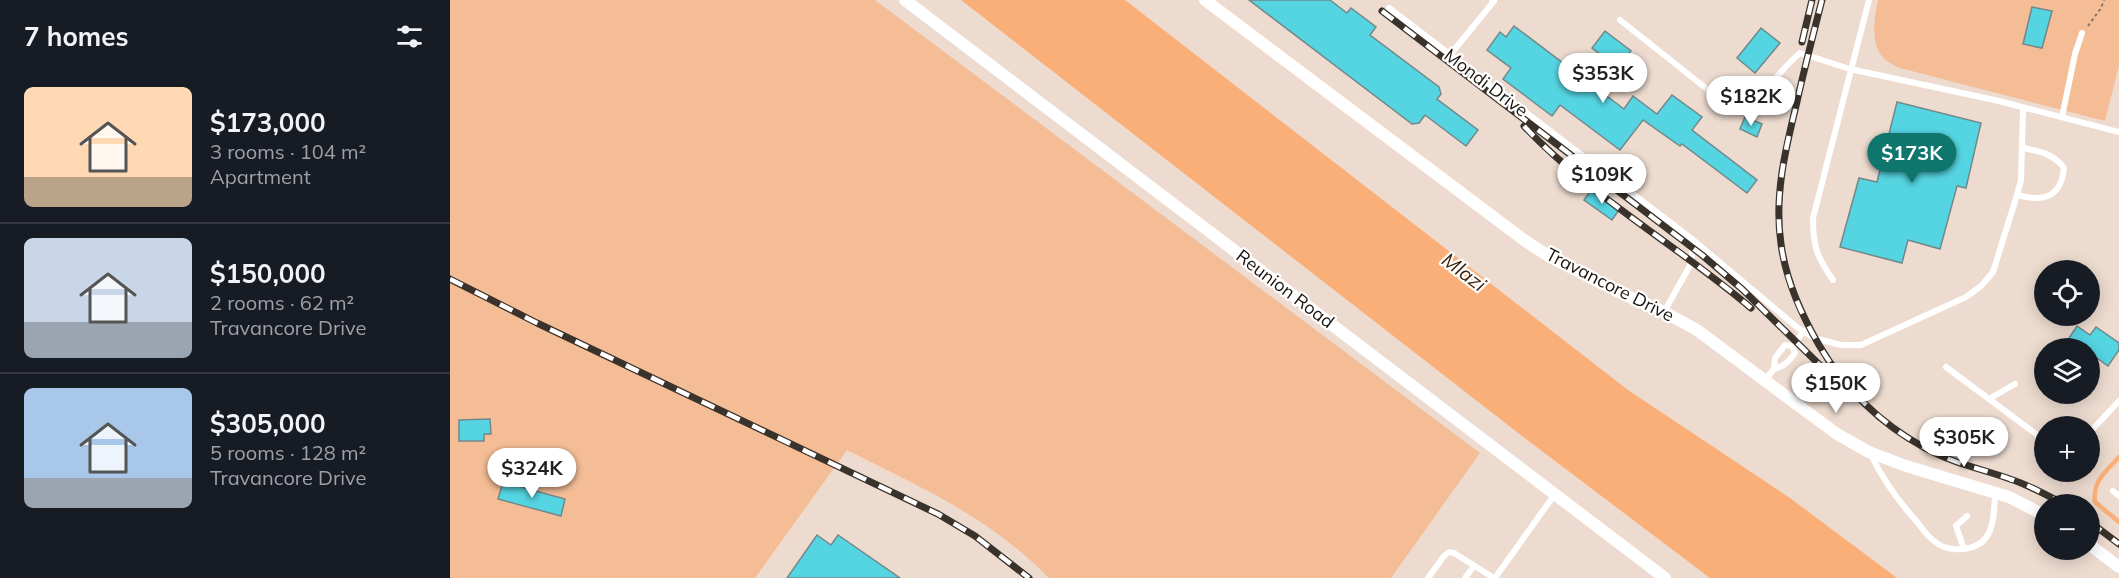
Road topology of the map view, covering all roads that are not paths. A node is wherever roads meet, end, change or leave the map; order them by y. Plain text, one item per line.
1 (905, 0) edge
2 (1205, 0) edge
3 (1494, 0) edge
4 (1869, 0) edge
5 (1389, 8) dead end
6 (1620, 20) dead end
7 (2082, 33) road end
8 (1450, 55) junction
9 (1850, 69) junction
10 (2023, 109) junction
11 (2062, 117) junction
12 (2119, 132) edge
13 (2023, 148) junction
14 (2017, 195) junction
15 (1692, 239) junction
16 (1833, 280) dead end
17 (1664, 312) junction
18 (1803, 331) junction
19 (1792, 346) junction
20 (1946, 367) dead end
21 (1774, 369) junction
22 (1765, 380) junction
23 (2015, 384) dead end
24 (1989, 399) junction
25 (2119, 401) edge
26 (2100, 421) edge
27 (2034, 433) edge
28 (1869, 452) junction
29 (1995, 492) junction
30 (1555, 494) junction
31 (2034, 509) edge
32 (1967, 516) dead end
33 (1964, 549) junction
34 (2100, 553) edge
35 (1474, 566) junction
36 (2119, 567) edge
37 (1428, 578) edge
38 (1465, 578) edge
39 (1494, 578) edge
40 (1665, 578) edge

1 - 30 street, Reunion Road
2 - 17 street, Travancore Drive
3 - 8 lane
4 - 9 lane
5 - 8 lane, Mondi Drive
6 - 9 lane
7 - 11 lane
8 - 15 lane, Mondi Drive
9 - 10 lane
9 - 16 lane
10 - 11 lane
10 - 13 lane, Mondi Drive
11 - 12 lane
13 - 14 lane, Mondi Drive
13 - 14 lane
14 - 18 lane, Mondi Drive
15 - 17 lane
15 - 18 lane, Mondi Drive
17 - 22 street, Travancore Drive
18 - 19 lane
19 - 21 lane
19 - 21 lane
20 - 24 lane
21 - 22 lane
22 - 28 street, Travancore Drive
23 - 24 lane
24 - 27 lane
25 - 26 lane
28 - 29 street, Travancore Drive
28 - 33 lane
29 - 31 street, Travancore Drive
29 - 33 lane
30 - 39 lane
30 - 40 street, Reunion Road
32 - 33 lane
34 - 36 street
35 - 37 lane
35 - 38 lane
35 - 39 lane

